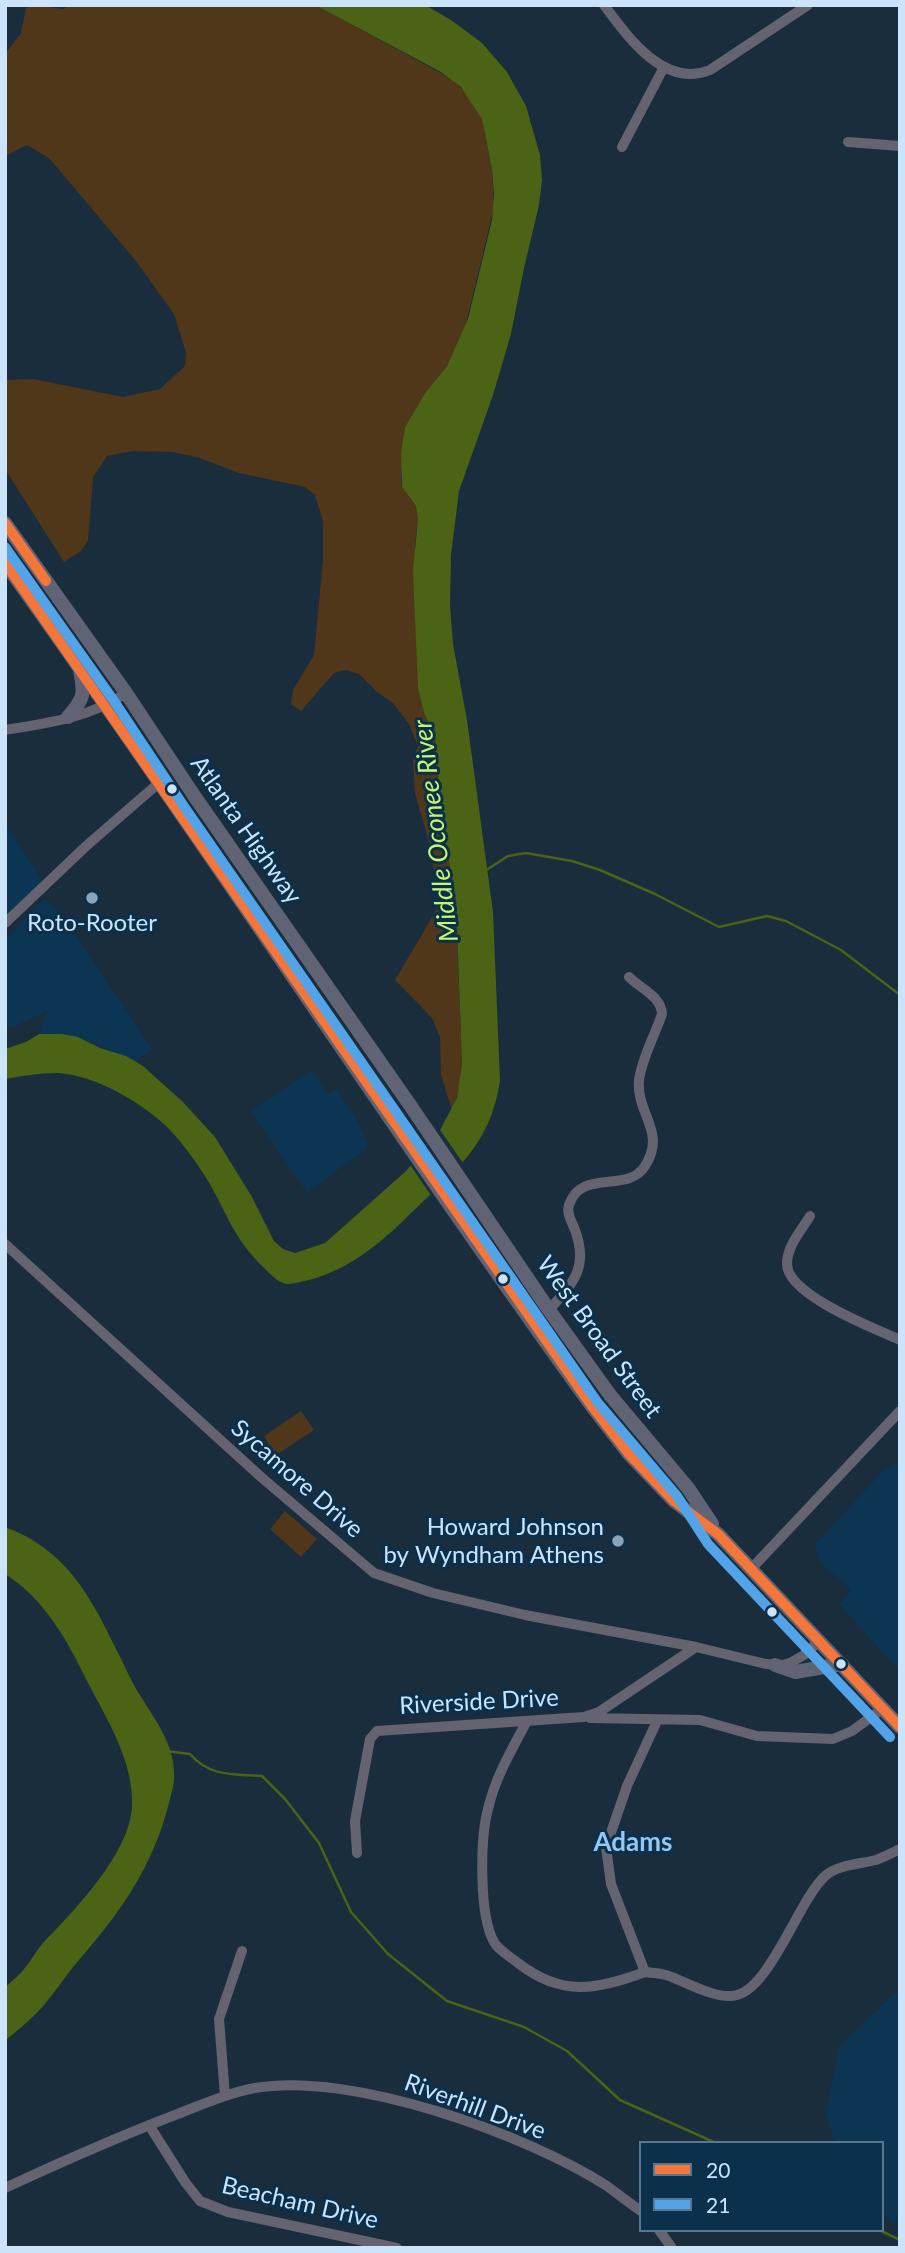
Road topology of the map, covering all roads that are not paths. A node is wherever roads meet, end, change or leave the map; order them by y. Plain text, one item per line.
1 (604, 5) edge
2 (808, 5) edge
3 (664, 67) junction
4 (848, 142) dead end
5 (900, 146) edge
6 (622, 147) dead end
7 (5, 523) edge
8 (5, 563) edge
9 (79, 665) junction
10 (125, 693) junction
11 (107, 705) junction
12 (68, 718) junction
13 (5, 730) edge
14 (160, 782) junction
15 (5, 923) edge
16 (629, 977) dead end
17 (421, 1162) joint
18 (449, 1162) joint
19 (810, 1216) dead end
20 (5, 1244) edge
21 (549, 1310) junction
22 (900, 1340) edge
23 (596, 1376) junction
24 (580, 1389) junction
25 (900, 1411) edge
26 (718, 1534) junction
27 (751, 1569) junction
28 (819, 1641) junction
29 (696, 1647) junction
30 (842, 1664) junction
31 (775, 1665) junction
32 (882, 1709) junction
33 (584, 1717) junction
34 (527, 1721) junction
35 (657, 1721) junction
36 (900, 1727) edge
37 (900, 1849) edge
38 (357, 1853) dead end
39 (242, 1951) dead end
40 (645, 1972) junction
41 (225, 2096) junction
42 (149, 2125) junction
43 (5, 2188) edge
44 (639, 2210) edge
45 (660, 2232) edge
46 (397, 2248) edge
47 (672, 2248) edge

1 - 3 street
2 - 3 street
3 - 6 street
4 - 5 street
7 - 10 main road, Atlanta Highway
8 - 9 main road, Atlanta Highway
9 - 11 main road, Atlanta Highway
9 - 12 main road
10 - 11 street
10 - 18 main road, Atlanta Highway
11 - 12 street
11 - 14 main road, Atlanta Highway
12 - 13 street
14 - 15 street
14 - 17 main road, Atlanta Highway
16 - 21 street
17 - 24 main road, West Broad Street
18 - 21 main road, West Broad Street
19 - 22 street
20 - 29 street, Sycamore Drive
21 - 23 main road, West Broad Street
23 - 24 main road
23 - 26 main road, West Broad Street
24 - 26 main road, West Broad Street
25 - 27 street
26 - 27 main road, West Broad Street
27 - 28 main road, West Broad Street
28 - 30 main road, West Broad Street
28 - 31 street
29 - 31 street, Sycamore Drive
29 - 33 street, Riverside Drive
30 - 31 main road
30 - 32 main road, West Broad Street
32 - 35 street, Riverside Drive
32 - 36 main road, West Broad Street
33 - 34 street, Riverside Drive
33 - 35 street, Riverside Drive
34 - 38 street, Riverside Drive
34 - 40 street
35 - 40 street
37 - 40 street
39 - 41 street
41 - 42 street, Riverhill Drive
41 - 44 street, Riverhill Drive
42 - 43 street, Riverhill Drive
42 - 46 street, Beacham Drive
45 - 47 street

